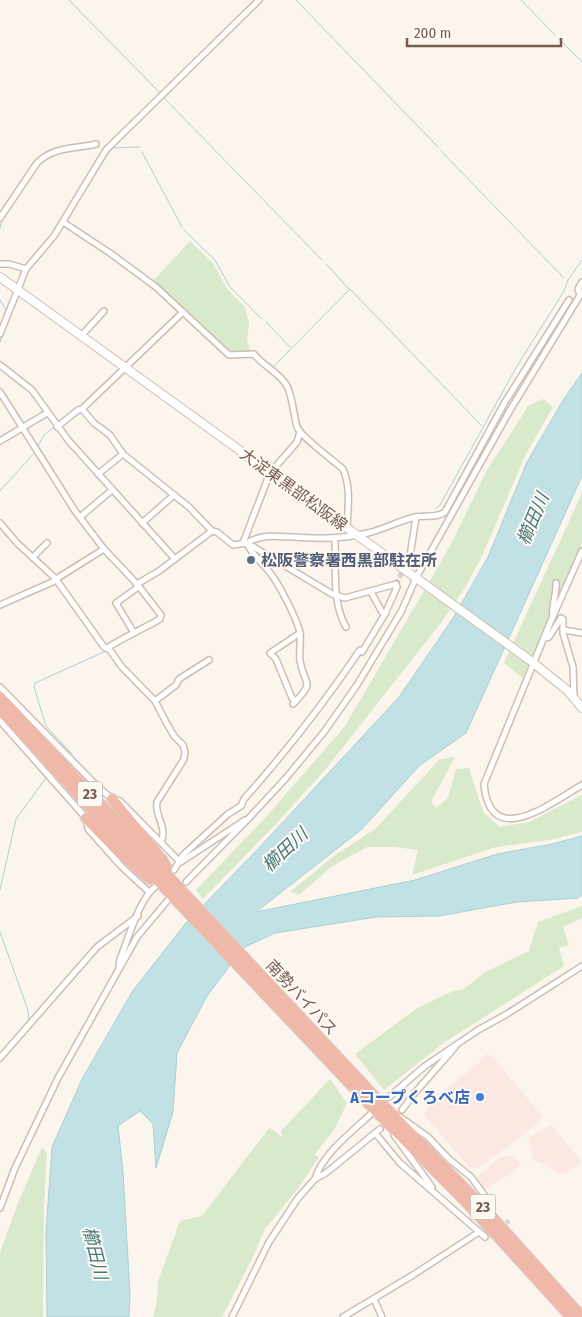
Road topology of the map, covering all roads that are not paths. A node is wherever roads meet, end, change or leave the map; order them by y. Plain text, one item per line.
1 (260, 0) edge
2 (96, 144) dead end
3 (0, 218) edge
4 (63, 222) junction
5 (0, 264) edge
6 (26, 270) junction
7 (0, 277) edge
8 (582, 282) edge
9 (18, 289) junction
10 (581, 293) edge
11 (569, 300) dead end
12 (104, 311) dead end
13 (183, 312) junction
14 (0, 334) edge
15 (82, 335) junction
16 (0, 365) edge
17 (127, 367) junction
18 (0, 392) edge
19 (82, 409) junction
20 (47, 413) junction
21 (57, 426) junction
22 (23, 428) junction
23 (300, 432) junction
24 (0, 441) edge
25 (123, 454) junction
26 (98, 474) junction
27 (272, 474) junction
28 (112, 490) junction
29 (174, 495) junction
30 (416, 517) junction
31 (80, 518) junction
32 (0, 523) edge
33 (142, 523) junction
34 (347, 527) junction
35 (212, 531) junction
36 (356, 535) junction
37 (334, 538) junction
38 (47, 543) dead end
39 (245, 543) junction
40 (104, 549) junction
41 (582, 552) edge
42 (34, 556) junction
43 (175, 559) junction
44 (424, 564) junction
45 (58, 579) junction
46 (417, 579) junction
47 (556, 583) dead end
48 (137, 584) junction
49 (371, 592) junction
50 (336, 596) junction
51 (0, 605) edge
52 (385, 614) junction
53 (553, 616) junction
54 (346, 628) dead end
55 (564, 630) junction
56 (134, 633) junction
57 (300, 633) junction
58 (582, 633) edge
59 (545, 638) junction
60 (108, 648) junction
61 (209, 660) dead end
62 (533, 663) junction
63 (0, 687) edge
64 (0, 697) edge
65 (574, 697) junction
66 (155, 701) junction
67 (582, 708) edge
68 (0, 710) edge
69 (0, 722) edge
70 (582, 785) edge
71 (112, 800) junction
72 (86, 818) junction
73 (249, 818) junction
74 (161, 842) junction
75 (180, 862) junction
76 (174, 870) dead end
77 (155, 888) dead end
78 (175, 891) junction
79 (149, 892) junction
80 (138, 916) junction
81 (582, 966) edge
82 (119, 970) junction
83 (461, 1041) junction
84 (0, 1058) edge
85 (379, 1105) junction
86 (402, 1110) dead end
87 (386, 1114) junction
88 (380, 1129) dead end
89 (375, 1133) junction
90 (315, 1179) junction
91 (438, 1195) junction
92 (485, 1196) dead end
93 (0, 1208) edge
94 (478, 1232) junction
95 (485, 1237) dead end
96 (374, 1299) junction
97 (232, 1317) edge
98 (343, 1317) edge
99 (382, 1317) edge
100 (570, 1317) edge
101 (582, 1317) edge

1 - 4 street
2 - 3 street
4 - 6 street
4 - 13 street
5 - 6 street
6 - 9 street
7 - 9 main road, 大淀東黒部松阪線
8 - 10 street
9 - 14 street
9 - 15 main road, 大淀東黒部松阪線
10 - 44 street
11 - 30 street
12 - 15 street
13 - 17 street
13 - 23 street
15 - 17 main road, 大淀東黒部松阪線
16 - 20 street
17 - 19 street
17 - 27 main road, 大淀東黒部松阪線
18 - 22 street
19 - 21 street
19 - 25 street
20 - 21 street
20 - 22 street
21 - 26 street
22 - 24 street
22 - 31 street
23 - 27 street
23 - 34 street
25 - 26 street
25 - 29 street
26 - 28 street
27 - 34 main road, 大淀東黒部松阪線
27 - 39 street
28 - 31 street
28 - 33 street
29 - 33 street
29 - 35 street
30 - 36 street
30 - 44 street
31 - 40 street
32 - 42 street
33 - 43 street
34 - 36 main road, 大淀東黒部松阪線
35 - 39 street
35 - 43 street
36 - 37 street
36 - 46 main road, 大淀東黒部松阪線
37 - 39 street
37 - 50 street
38 - 42 street
39 - 50 street
39 - 57 street
40 - 45 street
40 - 48 street
41 - 53 street
42 - 45 street
43 - 48 street
44 - 46 street
45 - 51 street
45 - 60 street
46 - 62 main road, 大淀東黒部松阪線
46 - 73 street
47 - 53 street
48 - 56 street
48 - 56 street
49 - 50 street
49 - 52 street
49 - 52 street
50 - 54 street
52 - 75 street
53 - 59 street
55 - 58 street
55 - 59 street
55 - 65 street
56 - 60 street
57 - 57 street
59 - 62 street
60 - 66 street
61 - 66 street
62 - 65 main road, 大淀東黒部松阪線
62 - 70 street
63 - 71 street
64 - 78 highway, 南勢バイパス / 23
65 - 67 main road, 大淀東黒部松阪線
66 - 74 street
68 - 78 highway, 南勢バイパス / 23
69 - 72 street
71 - 74 street
71 - 78 highway
72 - 78 highway
72 - 79 street
73 - 75 street
73 - 78 street
74 - 75 street
75 - 76 street
77 - 79 street
78 - 82 street
78 - 85 highway, 南勢バイパス / 23
79 - 80 street
80 - 82 street
80 - 84 street
81 - 83 street
82 - 93 street
83 - 85 street
83 - 86 street
85 - 87 highway, 南勢バイパス / 23
85 - 90 street
87 - 91 street
87 - 92 street
87 - 100 highway, 南勢バイパス / 23
87 - 101 highway, 南勢バイパス / 23
88 - 89 street
89 - 90 street
89 - 91 street
90 - 97 street
91 - 94 street
94 - 95 street
94 - 96 street
96 - 98 street
96 - 99 street

